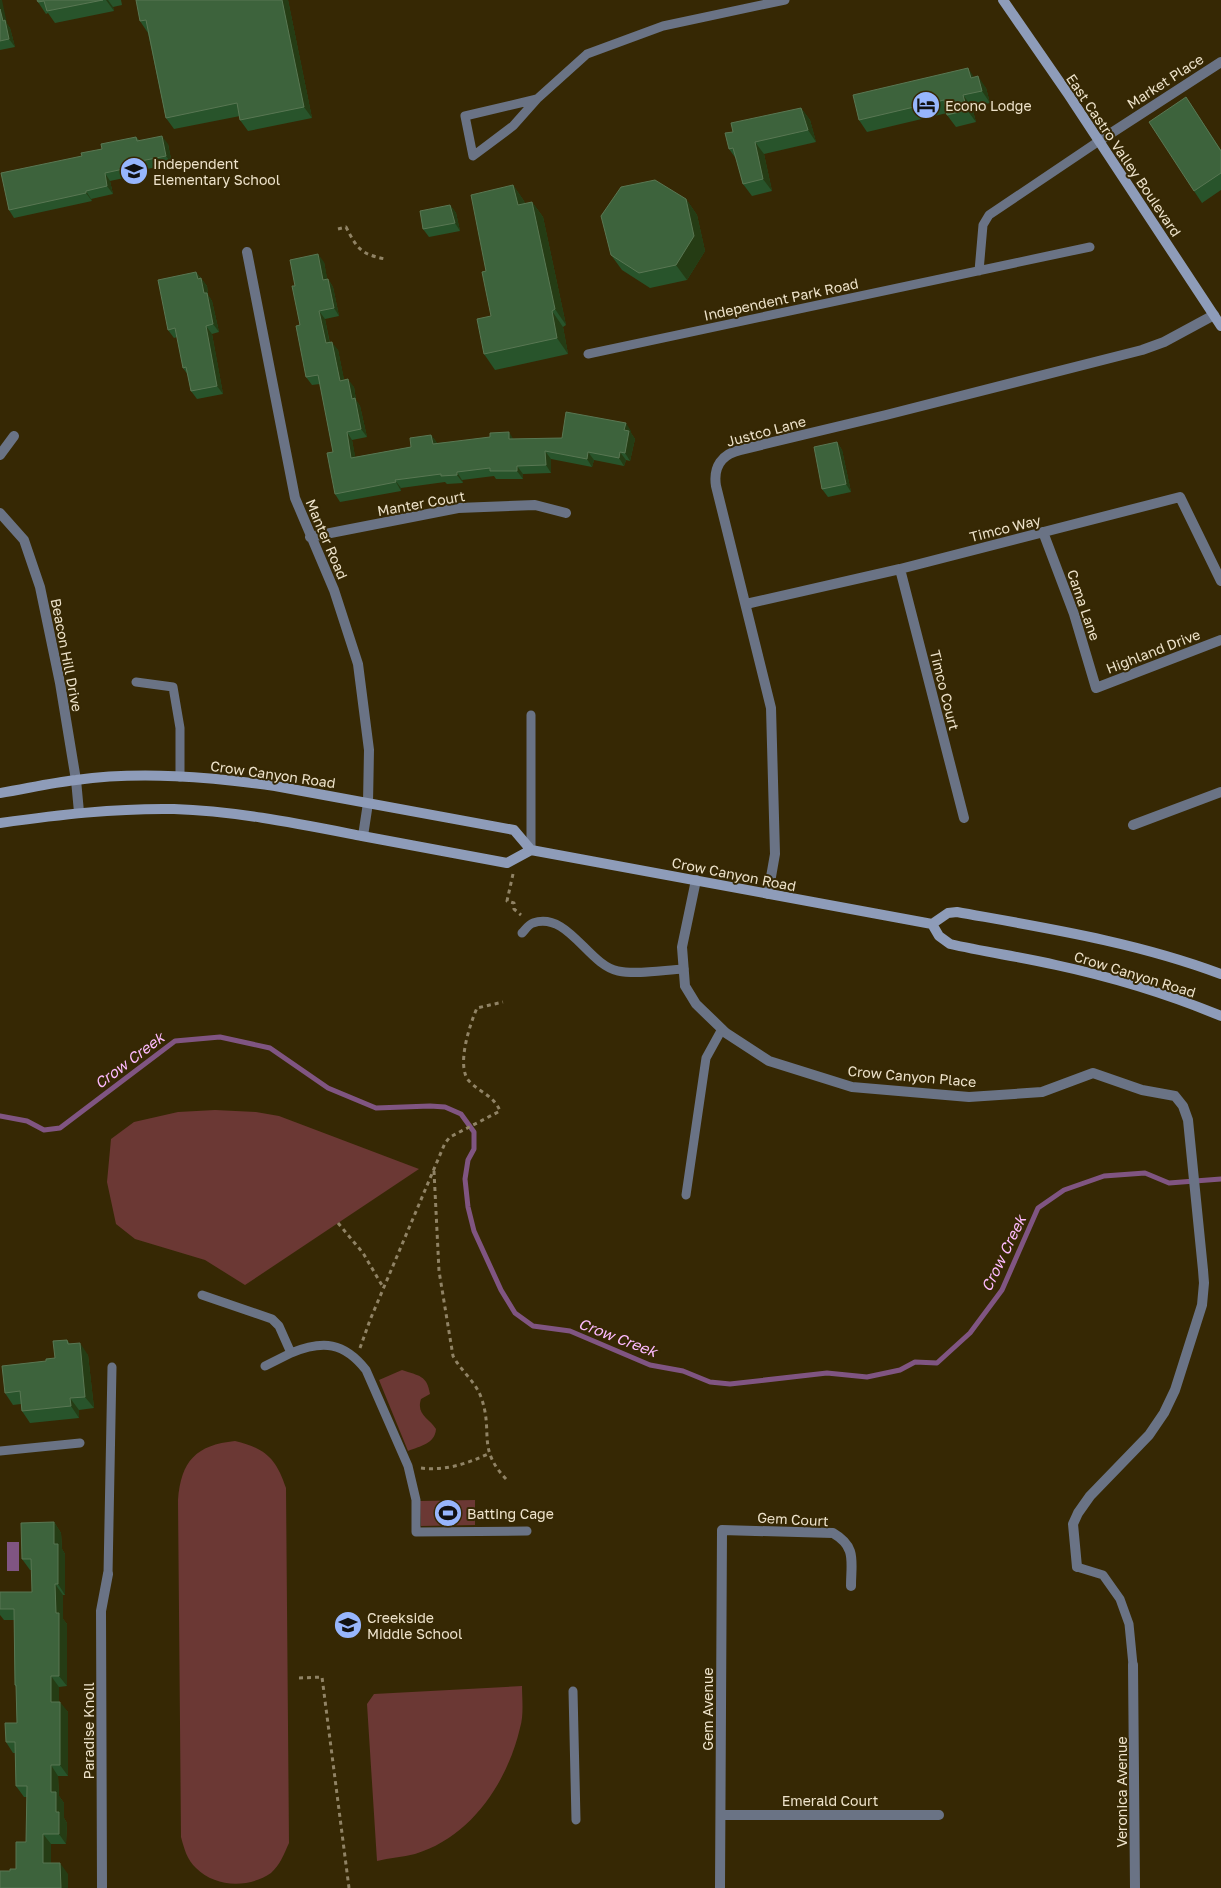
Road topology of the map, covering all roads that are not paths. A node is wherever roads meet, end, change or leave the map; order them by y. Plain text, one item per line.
1 (786, 0) edge
2 (1003, 0) edge
3 (1221, 62) edge
4 (537, 99) junction
5 (1099, 141) junction
6 (1090, 247) dead end
7 (247, 252) dead end
8 (979, 271) junction
9 (1214, 315) junction
10 (1221, 326) edge
11 (588, 354) dead end
12 (14, 436) dead end
13 (0, 456) edge
14 (0, 513) edge
15 (566, 513) dead end
16 (1043, 532) junction
17 (310, 537) junction
18 (900, 569) junction
19 (1221, 581) edge
20 (746, 604) junction
21 (1221, 640) edge
22 (136, 682) dead end
23 (1096, 688) joint
24 (531, 714) dead end
25 (180, 777) junction
26 (76, 780) junction
27 (1221, 792) edge
28 (0, 793) edge
29 (368, 803) junction
30 (79, 812) junction
31 (964, 818) dead end
32 (0, 823) edge
33 (1133, 825) dead end
34 (363, 836) junction
35 (531, 850) junction
36 (696, 880) junction
37 (768, 894) junction
38 (932, 924) junction
39 (522, 933) dead end
40 (684, 969) junction
41 (1221, 974) edge
42 (1221, 1016) edge
43 (722, 1029) junction
44 (686, 1195) dead end
45 (202, 1295) dead end
46 (291, 1353) junction
47 (265, 1366) dead end
48 (112, 1368) dead end
49 (80, 1443) dead end
50 (0, 1451) edge
51 (722, 1530) joint
52 (527, 1531) dead end
53 (1077, 1567) joint
54 (108, 1574) joint
55 (851, 1586) dead end
56 (1133, 1665) joint
57 (572, 1690) dead end
58 (720, 1815) junction
59 (939, 1815) dead end
60 (576, 1820) dead end
61 (102, 1888) edge
62 (720, 1888) edge
63 (1135, 1888) edge

1 - 4 lane
2 - 5 main road, East Castro Valley Boulevard
3 - 5 street, Market Place
4 - 4 lane
5 - 8 lane
5 - 9 main road, East Castro Valley Boulevard
6 - 8 lane, Independent Park Road
7 - 17 street, Manter Road
8 - 11 lane, Independent Park Road
9 - 10 main road, East Castro Valley Boulevard
9 - 20 street, Justco Lane
12 - 13 street
14 - 26 street, Beacon Hill Drive
15 - 17 street, Manter Court
16 - 18 street, Timco Way
16 - 19 street, Timco Way
16 - 23 street, Cama Lane
17 - 29 street, Manter Road
18 - 20 street, Timco Way
18 - 31 street, Timco Court
20 - 37 street, Justco Lane
21 - 23 street, Highland Drive
22 - 25 lane
24 - 35 lane
25 - 26 main road, Crow Canyon Road
25 - 29 main road, Crow Canyon Road
26 - 28 main road, Crow Canyon Road
26 - 30 street, Beacon Hill Drive
27 - 33 street
29 - 34 street, Manter Road
29 - 35 main road, Crow Canyon Road
30 - 32 main road
30 - 34 main road
34 - 35 main road
35 - 36 main road, Crow Canyon Road
36 - 37 main road, Crow Canyon Road
36 - 40 street, Crow Canyon Place
37 - 38 main road, Crow Canyon Road
38 - 41 main road, Crow Canyon Road
38 - 42 main road, Crow Canyon Road
39 - 40 lane
40 - 43 street, Crow Canyon Place
43 - 44 lane
43 - 53 street, Crow Canyon Place
45 - 46 lane
46 - 47 lane
46 - 52 lane
48 - 54 lane
49 - 50 lane
51 - 55 street, Gem Court
51 - 58 street, Gem Avenue
53 - 56 lane
54 - 61 street, Paradise Knoll
56 - 63 street, Veronica Avenue
57 - 60 lane
58 - 59 street, Emerald Court
58 - 62 street, Gem Avenue

